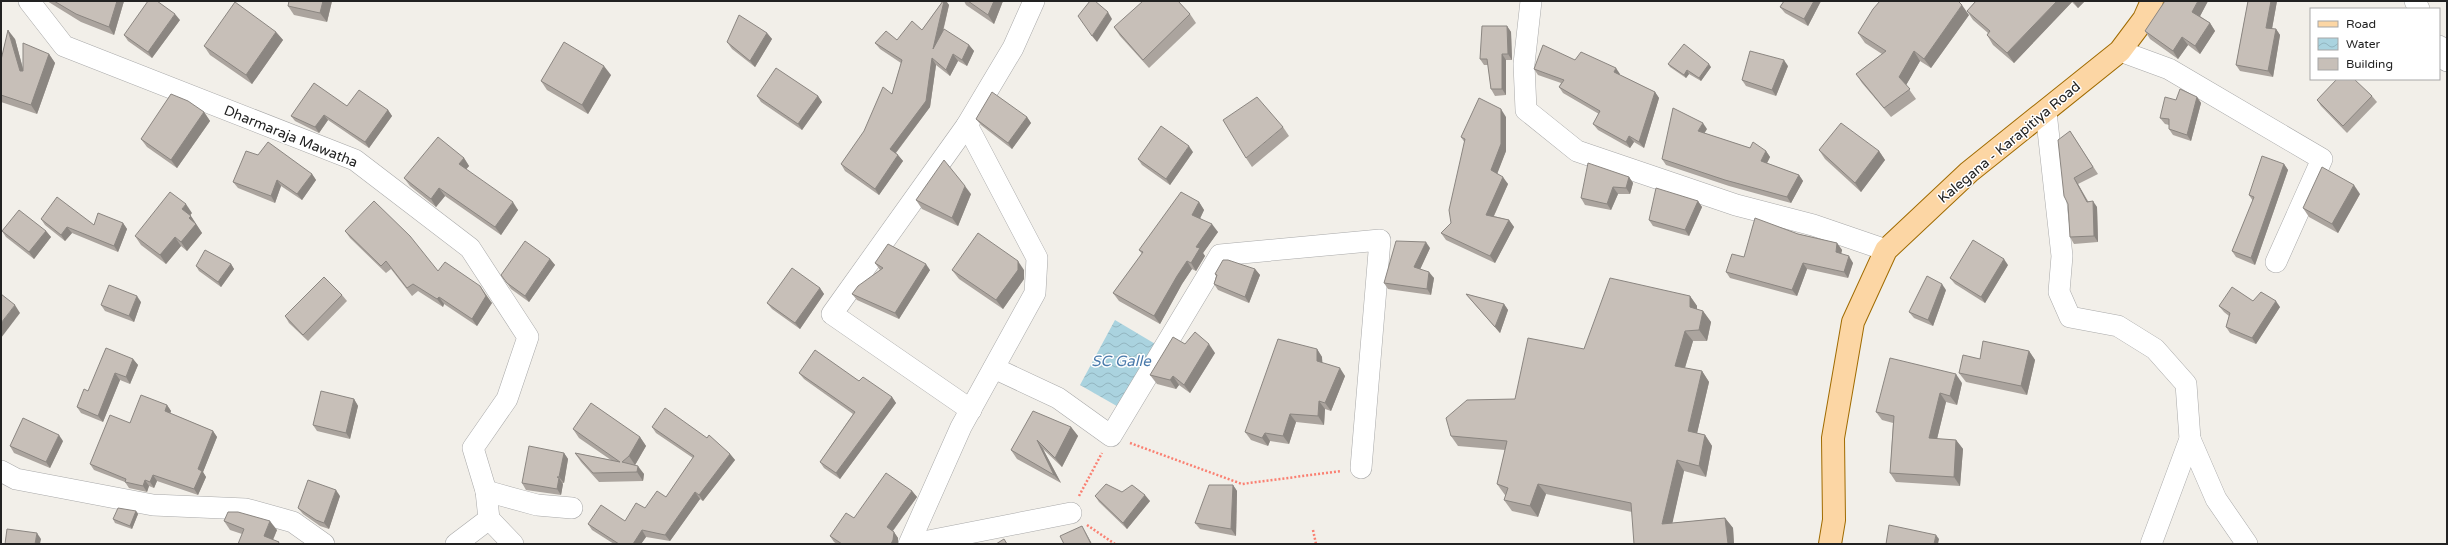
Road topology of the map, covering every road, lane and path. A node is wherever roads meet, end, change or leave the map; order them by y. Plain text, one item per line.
1 (29, 1) edge
2 (1034, 1) edge
3 (1531, 1) edge
4 (2152, 1) edge
5 (2440, 48) edge
6 (2120, 51) junction
7 (2447, 61) edge
8 (2046, 112) junction
9 (967, 125) junction
10 (1886, 250) junction
11 (2276, 262) dead end
12 (994, 368) junction
13 (971, 410) junction
14 (1110, 436) junction
15 (2190, 439) junction
16 (1361, 468) joint
17 (1, 471) edge
18 (486, 490) junction
19 (572, 508) dead end
20 (1071, 513) junction
21 (490, 519) junction
22 (1313, 530) dead end
23 (324, 544) edge
24 (456, 544) edge
25 (513, 544) edge
26 (909, 544) edge
27 (913, 544) edge
28 (1114, 544) edge
29 (1316, 544) edge
30 (1830, 544) edge
31 (2151, 544) edge
32 (2247, 544) edge

1 - 18 street, Dharmaraja Mawatha
2 - 9 street
3 - 10 street
4 - 6 main road, Kalegana - Karapitiya Road
5 - 7 street
6 - 8 main road, Kalegana - Karapitiya Road
6 - 11 street
8 - 10 main road, Kalegana - Karapitiya Road
8 - 15 street
9 - 12 street
9 - 13 street
10 - 30 main road, Kalegana - Karapitiya Road
12 - 13 street
12 - 14 street
13 - 26 street
14 - 16 path
14 - 16 street
14 - 20 path
15 - 31 street
15 - 32 street
17 - 23 street
18 - 19 street
18 - 21 street, Dharmaraja Mawatha
20 - 27 street
20 - 28 path
21 - 24 street
21 - 25 street
22 - 29 path

